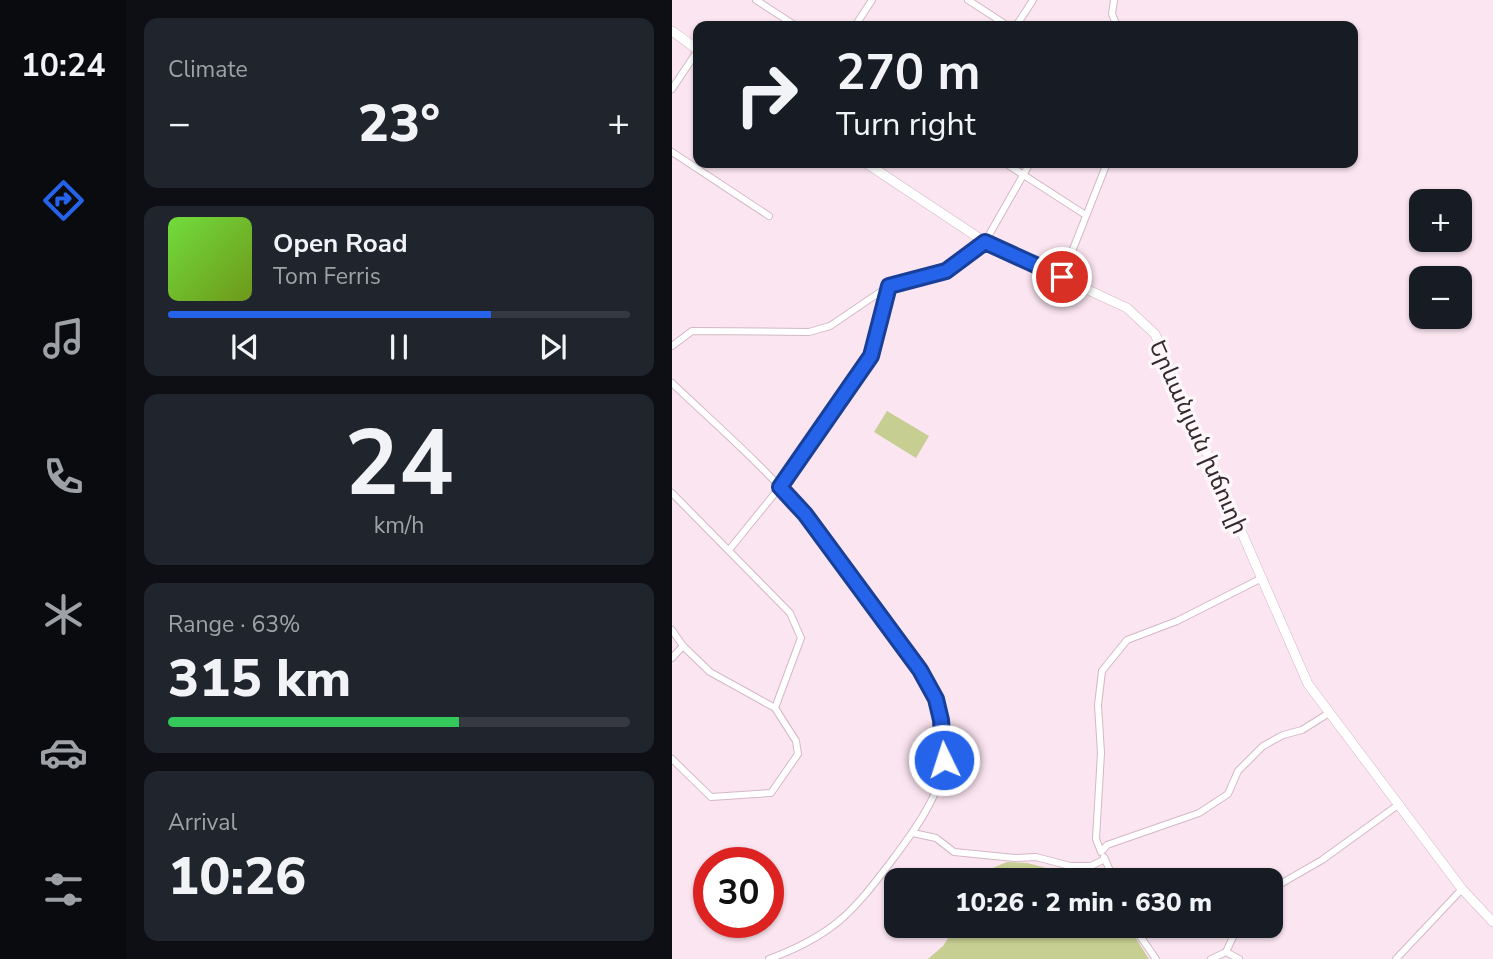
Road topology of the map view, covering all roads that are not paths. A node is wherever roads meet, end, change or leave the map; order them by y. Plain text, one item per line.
1 (756, 0) edge
2 (872, 0) edge
3 (968, 0) edge
4 (1033, 0) edge
5 (1114, 0) edge
6 (788, 21) edge
7 (858, 21) edge
8 (1000, 21) edge
9 (1019, 21) edge
10 (1115, 21) edge
11 (672, 31) edge
12 (693, 46) edge
13 (693, 58) edge
14 (672, 89) edge
15 (672, 152) edge
16 (693, 166) edge
17 (696, 168) edge
18 (874, 168) edge
19 (1013, 168) edge
20 (1026, 168) edge
21 (1105, 168) edge
22 (1022, 174) junction
23 (1084, 214) junction
24 (769, 216) dead end
25 (985, 242) junction
26 (1062, 277) junction
27 (889, 286) junction
28 (672, 346) edge
29 (672, 383) edge
30 (780, 487) junction
31 (672, 493) edge
32 (729, 550) junction
33 (1262, 578) junction
34 (672, 630) edge
35 (683, 646) junction
36 (672, 658) edge
37 (775, 708) junction
38 (1329, 713) junction
39 (672, 759) edge
40 (1398, 805) junction
41 (912, 833) junction
42 (1103, 855) junction
43 (1109, 868) edge
44 (1283, 882) edge
45 (1462, 889) junction
46 (1493, 922) edge
47 (1141, 938) edge
48 (1232, 938) edge
49 (1226, 952) junction
50 (769, 959) edge
51 (1156, 959) edge
52 (1211, 959) edge
53 (1238, 959) edge
54 (1396, 959) edge

1 - 6 street
2 - 7 street
3 - 8 street
4 - 9 street
5 - 10 street
11 - 12 main road
13 - 14 street
15 - 16 street
17 - 24 street
18 - 25 main road, Երևանյան խճուղի
19 - 22 street
20 - 22 street
21 - 23 street
22 - 23 street
22 - 25 street
23 - 26 street
25 - 26 main road, Երևանյան խճուղի
25 - 27 street
26 - 33 main road, Երևանյան խճուղի
27 - 28 street
27 - 30 street
29 - 30 street
30 - 32 street
30 - 41 street
31 - 32 street
32 - 37 street
33 - 38 main road, Երևանյան խճուղի
33 - 42 street
34 - 35 street
35 - 36 street
35 - 37 street
37 - 39 street
38 - 40 main road, Երևանյան խճուղի
38 - 42 street
40 - 44 street
40 - 45 main road, Երևանյան խճուղի
41 - 42 street
41 - 50 street
42 - 43 street
45 - 46 main road, Երևանյան խճուղի
45 - 54 street
47 - 51 street
48 - 49 street
49 - 52 street
49 - 53 street

